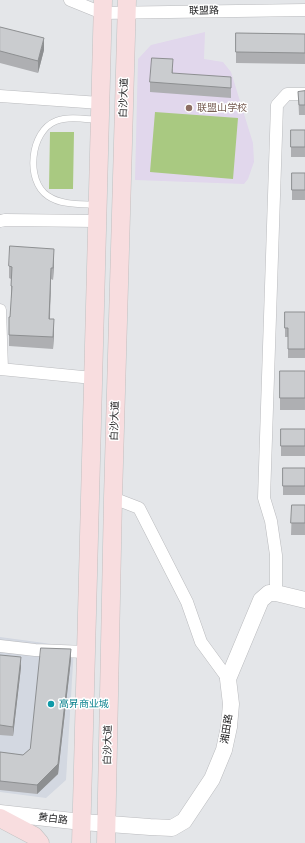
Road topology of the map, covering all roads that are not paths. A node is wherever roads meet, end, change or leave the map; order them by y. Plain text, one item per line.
1 (70, 0) edge
2 (103, 6) edge
3 (127, 6) edge
4 (305, 10) edge
5 (305, 94) edge
6 (0, 96) edge
7 (100, 111) junction
8 (97, 213) junction
9 (0, 221) edge
10 (0, 310) edge
11 (1, 369) edge
12 (93, 378) junction
13 (113, 498) junction
14 (276, 593) junction
15 (305, 600) edge
16 (0, 646) edge
17 (86, 652) junction
18 (228, 679) junction
19 (0, 813) edge
20 (0, 818) edge
21 (82, 822) junction
22 (106, 824) junction
23 (40, 843) edge
24 (81, 843) edge
25 (106, 843) edge

1 - 2 street
2 - 3 street, 联盟路
2 - 7 main road
3 - 4 street, 联盟路
3 - 13 main road, 白沙大道
5 - 14 street
6 - 7 street
7 - 8 main road
7 - 8 lane
8 - 9 street
8 - 12 main road
10 - 11 street
11 - 12 street
12 - 17 main road
13 - 18 street
13 - 22 main road, 白沙大道
14 - 15 street
14 - 18 street, 湘田路
16 - 17 street
17 - 21 main road
18 - 22 street, 湘田路
19 - 21 street, 黄白路
20 - 23 main road
21 - 22 street, 黄白路
21 - 24 main road
22 - 25 main road, 白沙大道

